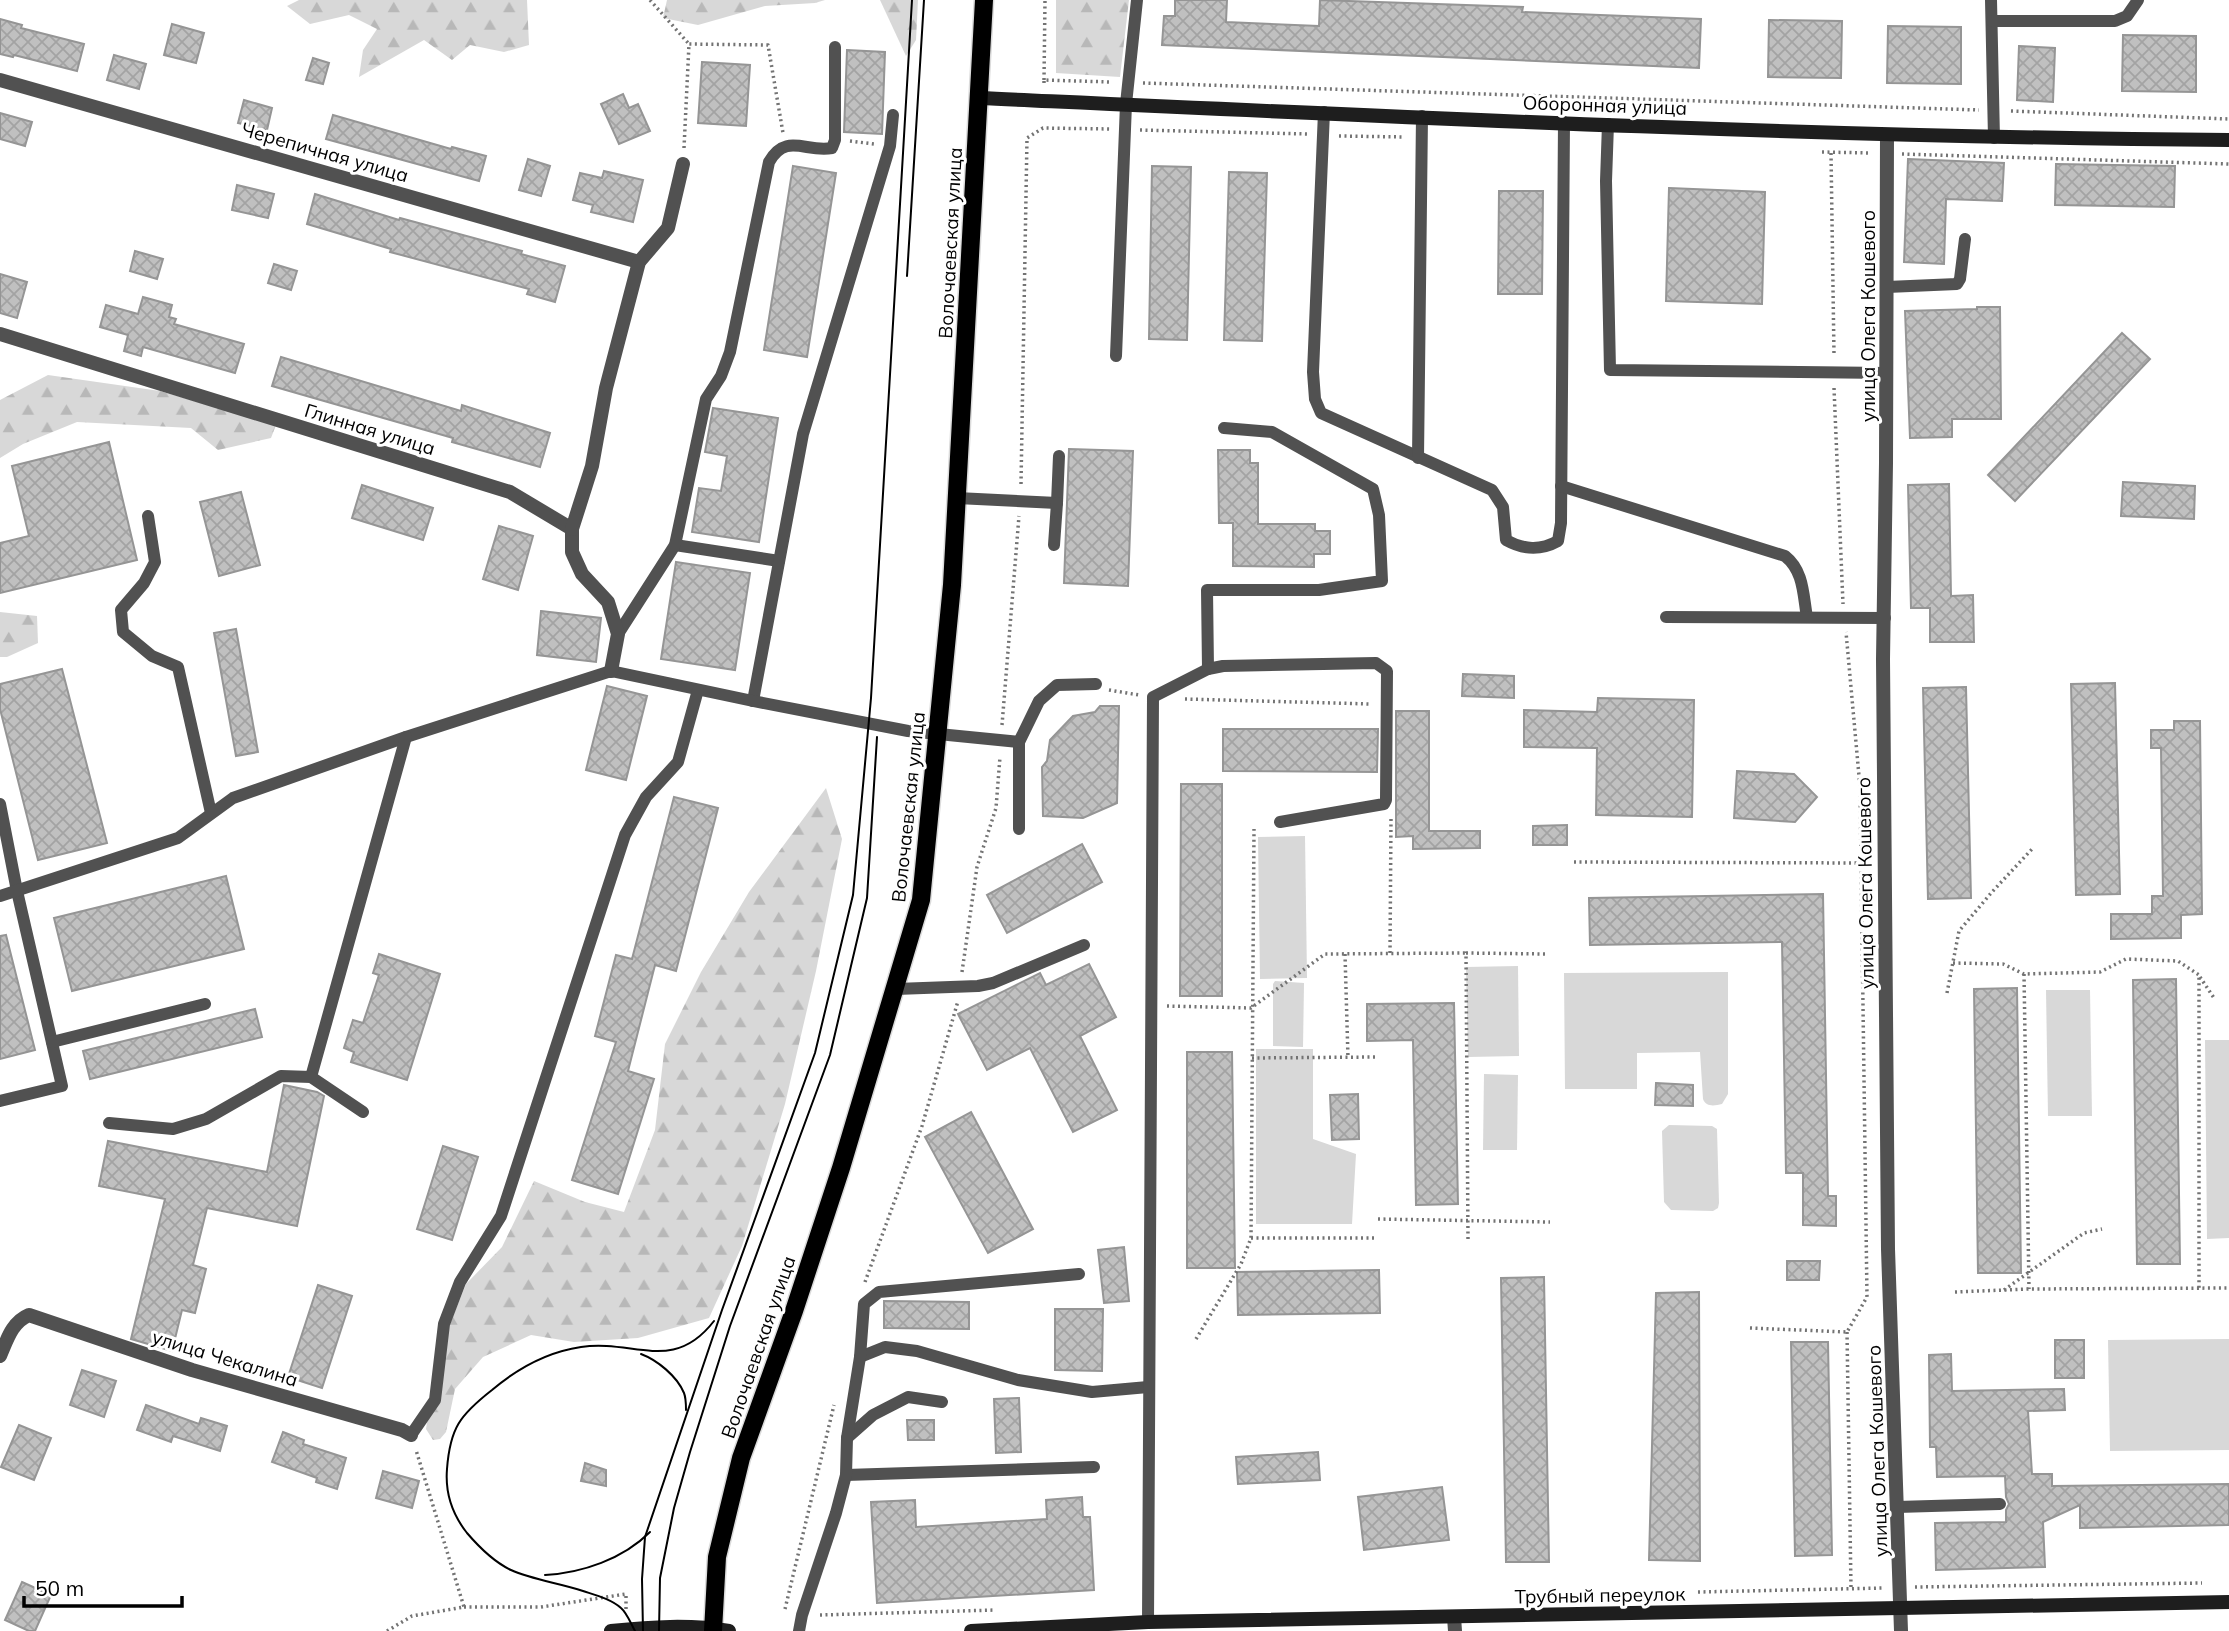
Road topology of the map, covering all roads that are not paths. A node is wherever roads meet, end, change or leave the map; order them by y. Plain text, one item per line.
1 (984, 0) edge
2 (1137, 0) edge
3 (1991, 0) edge
4 (2138, 0) edge
5 (1992, 21) junction
6 (835, 47) dead end
7 (0, 79) edge
8 (979, 98) junction
9 (1126, 104) junction
10 (1324, 112) junction
11 (893, 115) dead end
12 (1422, 116) junction
13 (1564, 122) junction
14 (1608, 124) junction
15 (1887, 135) junction
16 (1994, 138) junction
17 (2229, 140) edge
18 (683, 164) road end
19 (1965, 239) dead end
20 (639, 261) junction
21 (1887, 287) junction
22 (0, 334) edge
23 (1116, 356) dead end
24 (1887, 373) junction
25 (1224, 428) dead end
26 (1059, 456) dead end
27 (1418, 458) junction
28 (1561, 485) junction
29 (957, 498) junction
30 (1056, 503) junction
31 (148, 516) dead end
32 (572, 529) junction
33 (675, 545) junction
34 (1054, 545) dead end
35 (779, 561) junction
36 (1666, 617) dead end
37 (1807, 617) junction
38 (1885, 618) junction
39 (618, 634) junction
40 (1208, 669) junction
41 (611, 671) junction
42 (1096, 684) dead end
43 (698, 690) junction
44 (753, 701) junction
45 (938, 735) junction
46 (406, 737) junction
47 (1019, 742) junction
48 (0, 804) edge
49 (211, 813) junction
50 (1280, 822) dead end
51 (1019, 829) dead end
52 (17, 891) junction
53 (0, 896) edge
54 (1084, 946) dead end
55 (896, 989) junction
56 (205, 1003) dead end
57 (52, 1042) junction
58 (311, 1077) junction
59 (0, 1101) edge
60 (363, 1112) dead end
61 (109, 1124) dead end
62 (1079, 1273) dead end
63 (0, 1356) edge
64 (860, 1357) junction
65 (1148, 1387) junction
66 (942, 1402) dead end
67 (411, 1435) joint
68 (847, 1438) junction
69 (1094, 1467) dead end
70 (846, 1475) junction
71 (2000, 1504) dead end
72 (1897, 1507) junction
73 (2229, 1602) edge
74 (1901, 1609) junction
75 (1148, 1622) junction
76 (1455, 1624) edge
77 (1358, 1625) edge
78 (1216, 1626) edge
79 (1075, 1628) edge
80 (627, 1629) edge
81 (718, 1630) edge
82 (611, 1631) edge
83 (799, 1631) edge
84 (971, 1631) edge
85 (1901, 1631) edge

1 - 8 main road, Волочаевская улица
2 - 9 lane
3 - 5 lane
4 - 5 lane
5 - 16 lane
6 - 33 lane
7 - 20 street, Черепичная улица
8 - 9 street, Оборонная улица
8 - 29 main road, Волочаевская улица
9 - 10 street, Оборонная улица
9 - 23 lane
10 - 12 street, Оборонная улица
10 - 27 lane
11 - 35 lane
12 - 13 street, Оборонная улица
12 - 27 lane
13 - 14 street, Оборонная улица
13 - 28 lane
14 - 15 street, Оборонная улица
14 - 24 lane
15 - 16 street, Оборонная улица
15 - 21 street, улица Олега Кошевого
16 - 17 street, Оборонная улица
18 - 20 street
19 - 21 lane
20 - 32 street
21 - 24 street, улица Олега Кошевого
22 - 32 street, Глинная улица
24 - 38 street, улица Олега Кошевого
25 - 40 lane
26 - 30 lane
27 - 28 lane
28 - 37 lane
29 - 30 lane
29 - 45 main road, Волочаевская улица
30 - 34 lane
31 - 49 lane
32 - 39 street
33 - 35 lane
33 - 39 lane
35 - 44 lane
36 - 37 lane
37 - 38 lane
38 - 72 street, улица Олега Кошевого
39 - 41 street
40 - 50 lane
40 - 65 lane
41 - 43 lane
41 - 46 lane
42 - 47 lane
43 - 44 lane
43 - 67 lane
44 - 45 lane
45 - 47 lane
45 - 55 main road, Волочаевская улица
46 - 49 lane
46 - 58 lane
47 - 51 lane
48 - 52 lane
49 - 52 lane
52 - 53 lane
52 - 57 lane
54 - 55 lane
55 - 81 main road, Волочаевская улица
56 - 57 lane
57 - 59 lane
58 - 60 lane
58 - 61 lane
62 - 64 lane
63 - 67 street, улица Чекалина
64 - 65 lane
64 - 68 lane
65 - 75 lane
66 - 68 lane
68 - 70 lane
69 - 70 lane
70 - 83 lane
71 - 72 lane
72 - 74 street, улица Олега Кошевого
73 - 74 street, Трубный переулок
74 - 76 street, Трубный переулок
74 - 85 street, улица Олега Кошевого
75 - 78 street, Трубный переулок
75 - 79 street, Трубный переулок
76 - 77 street, Трубный переулок
77 - 78 street, Трубный переулок
79 - 84 street, Трубный переулок
80 - 81 street
80 - 82 street

